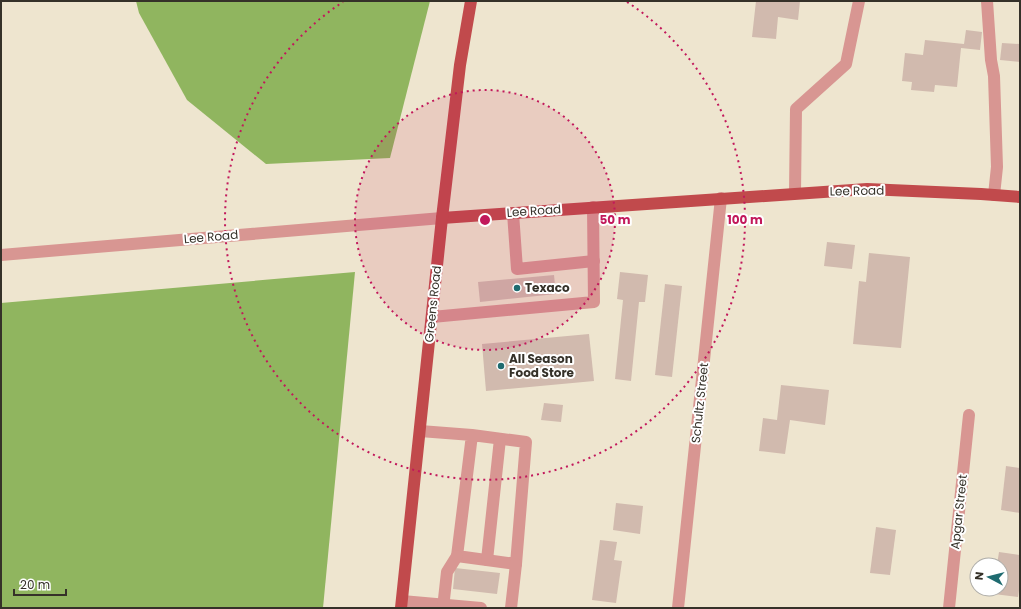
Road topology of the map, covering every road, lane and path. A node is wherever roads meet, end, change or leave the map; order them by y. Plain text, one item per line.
1 (471, 1) edge
2 (858, 1) edge
3 (987, 1) edge
4 (795, 193) junction
5 (994, 195) junction
6 (1020, 197) edge
7 (721, 198) junction
8 (593, 207) junction
9 (513, 213) junction
10 (442, 218) junction
11 (1, 255) edge
12 (594, 261) junction
13 (432, 317) junction
14 (969, 415) dead end
15 (420, 431) junction
16 (472, 436) junction
17 (500, 439) junction
18 (457, 556) junction
19 (487, 560) junction
20 (516, 564) junction
21 (401, 604) edge
22 (443, 606) edge
23 (481, 608) edge
24 (511, 608) edge
25 (678, 608) edge
26 (949, 608) edge

1 - 10 main road, Greens Road
2 - 4 street
3 - 5 street
4 - 5 main road, Lee Road
4 - 7 main road, Lee Road
5 - 6 main road, Lee Road
7 - 8 main road, Lee Road
7 - 25 street, Schultz Street
8 - 9 main road, Lee Road
8 - 12 street
9 - 10 main road, Lee Road
9 - 12 street
10 - 11 street, Lee Road
10 - 13 main road, Greens Road
12 - 13 street
13 - 15 main road, Greens Road
14 - 26 street, Apgar Street
15 - 16 street
15 - 21 main road, Greens Road
16 - 17 street
16 - 18 street
17 - 19 street
17 - 20 street
18 - 19 street
18 - 22 street
19 - 20 street
20 - 24 street
21 - 22 street
22 - 23 street

